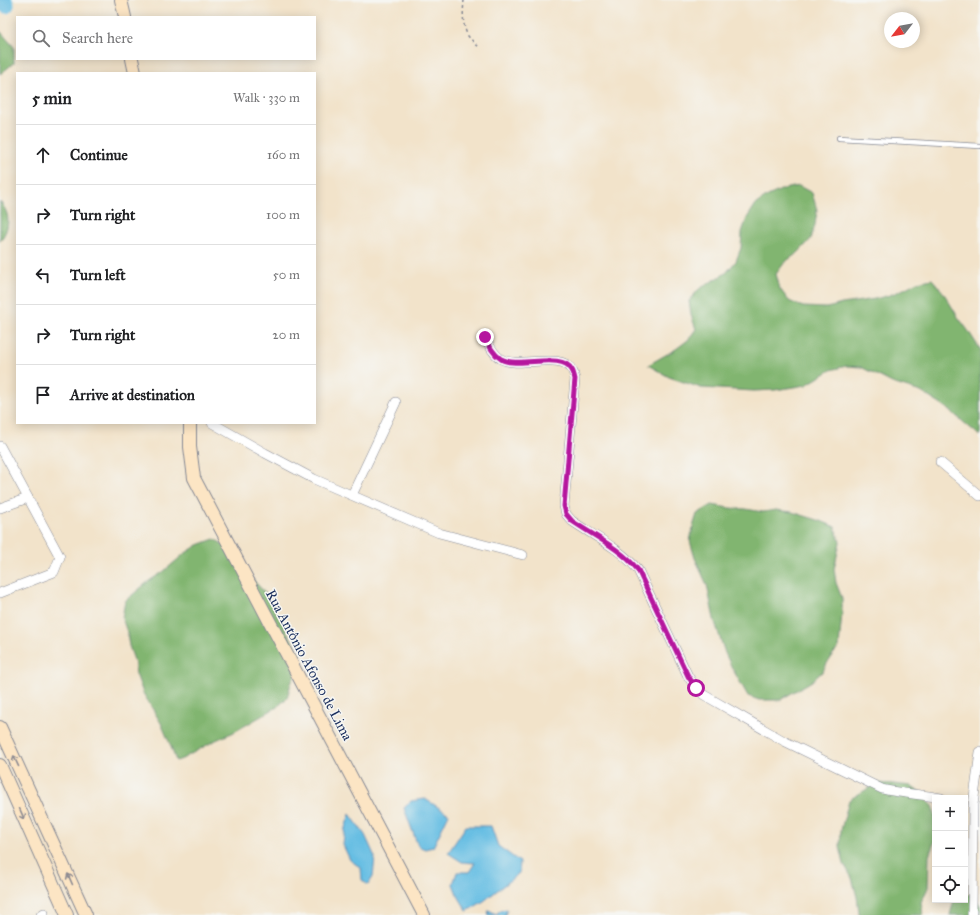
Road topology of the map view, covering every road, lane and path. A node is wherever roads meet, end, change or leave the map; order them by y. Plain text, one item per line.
1 (121, 0) edge
2 (464, 0) edge
3 (125, 16) edge
4 (480, 48) dead end
5 (132, 60) edge
6 (135, 72) edge
7 (839, 138) dead end
8 (980, 146) edge
9 (485, 337) dead end
10 (396, 402) dead end
11 (190, 424) edge
12 (214, 424) edge
13 (0, 446) edge
14 (940, 462) dead end
15 (352, 495) junction
16 (980, 496) edge
17 (28, 498) junction
18 (0, 508) edge
19 (523, 555) dead end
20 (0, 593) edge
21 (0, 727) edge
22 (980, 752) edge
23 (0, 765) edge
24 (932, 796) edge
25 (969, 804) edge
26 (67, 915) edge
27 (86, 915) edge
28 (424, 915) edge
29 (972, 915) edge

1 - 3 main road
2 - 4 path
5 - 6 main road
7 - 8 lane
9 - 24 street
10 - 15 street
11 - 28 main road, Rua Antônio Afonso de Lima
12 - 15 street
13 - 17 street
14 - 16 street
15 - 19 street
17 - 18 street
17 - 20 street
27 -> 21 main road
22 - 25 street
23 -> 26 main road
25 - 29 street

